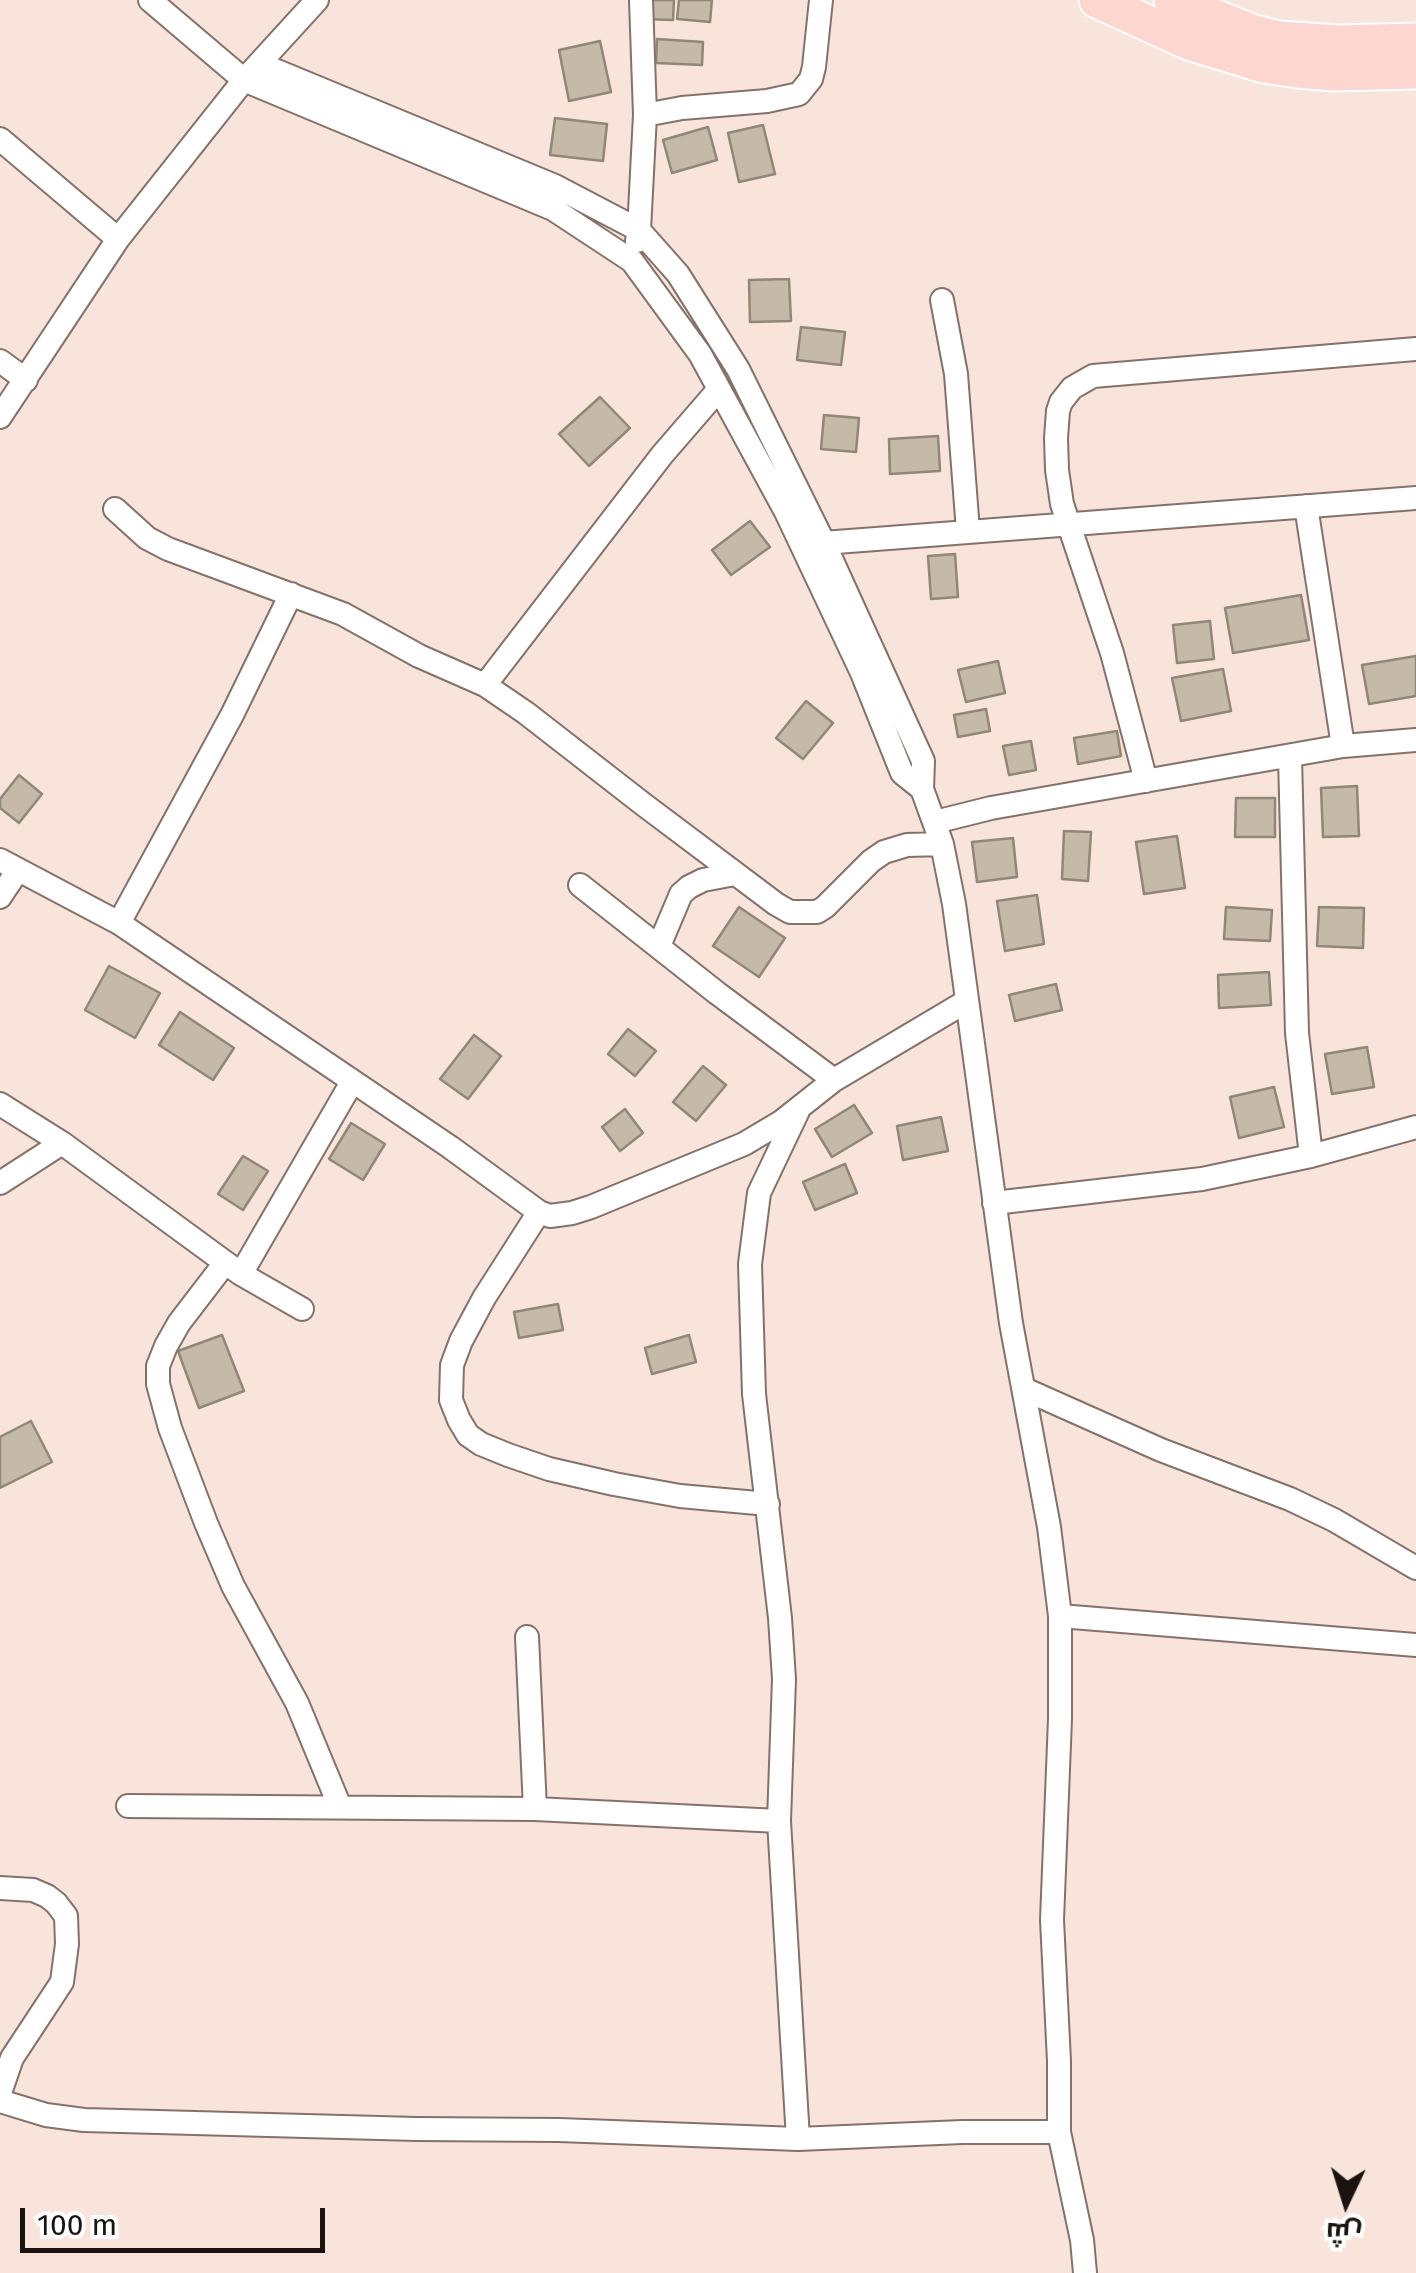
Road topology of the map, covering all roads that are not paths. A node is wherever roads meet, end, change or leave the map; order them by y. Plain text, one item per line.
1 (150, 0) edge
2 (317, 0) edge
3 (641, 0) edge
4 (821, 0) edge
5 (1097, 0) edge
6 (1172, 0) edge
7 (1416, 42) edge
8 (1416, 71) edge
9 (252, 72) junction
10 (645, 115) junction
11 (0, 138) edge
12 (414, 140) junction
13 (639, 230) junction
14 (118, 238) junction
15 (632, 261) junction
16 (942, 300) dead end
17 (1416, 349) edge
18 (0, 361) edge
19 (26, 380) junction
20 (719, 389) junction
21 (0, 417) edge
22 (1416, 498) edge
23 (1306, 506) junction
24 (116, 509) dead end
25 (1070, 526) junction
26 (968, 531) junction
27 (813, 544) junction
28 (291, 594) junction
29 (485, 686) junction
30 (1416, 740) edge
31 (1342, 746) junction
32 (1290, 757) junction
33 (1146, 781) junction
34 (939, 833) junction
35 (9, 865) edge
36 (735, 874) junction
37 (580, 885) dead end
38 (0, 896) edge
39 (119, 923) junction
40 (659, 946) junction
41 (967, 1000) junction
42 (834, 1080) junction
43 (352, 1082) junction
44 (0, 1104) edge
45 (800, 1108) junction
46 (1416, 1127) edge
47 (62, 1143) junction
48 (1311, 1156) junction
49 (0, 1183) edge
50 (994, 1203) junction
51 (539, 1212) junction
52 (233, 1268) junction
53 (302, 1309) dead end
54 (1024, 1389) junction
55 (768, 1504) junction
56 (1416, 1568) edge
57 (1060, 1616) junction
58 (527, 1637) dead end
59 (1416, 1645) edge
60 (128, 1806) dead end
61 (340, 1807) junction
62 (535, 1809) junction
63 (779, 1821) junction
64 (0, 1888) edge
65 (0, 2093) edge
66 (0, 2101) edge
67 (1059, 2132) junction
68 (798, 2139) junction
69 (1086, 2273) edge

1 - 9 street
2 - 9 street
3 - 10 street
4 - 10 street
5 - 8 main road
6 - 7 main road
9 - 12 street
9 - 14 street
10 - 13 street
11 - 14 street
12 - 13 street
12 - 15 street
13 - 15 street
13 - 27 street
14 - 19 street
15 - 20 street
16 - 26 street
17 - 25 street
18 - 19 street
19 - 21 street
20 - 27 street
20 - 29 street
22 - 23 street
23 - 25 street
23 - 31 street
24 - 28 street
25 - 26 street
25 - 33 street
26 - 27 street
27 - 34 street
28 - 29 street
28 - 39 street
29 - 36 street
30 - 31 street
31 - 32 street
32 - 33 street
32 - 48 street
33 - 34 street
34 - 36 street
34 - 41 street
35 - 38 street
35 - 39 street
36 - 40 street
37 - 40 street
39 - 43 street
40 - 42 street
41 - 42 street
41 - 50 street
42 - 45 street
43 - 51 street
43 - 52 street
44 - 47 street
45 - 51 street
45 - 55 street
46 - 48 street
47 - 49 street
47 - 52 street
48 - 50 street
50 - 54 street
51 - 55 street
52 - 53 street
52 - 61 street
54 - 56 street
54 - 57 street
55 - 63 street
57 - 59 street
57 - 67 street
58 - 62 street
60 - 61 street
61 - 62 street
62 - 63 street
63 - 68 street
64 - 65 street
66 - 68 street
67 - 68 street
67 - 69 street

